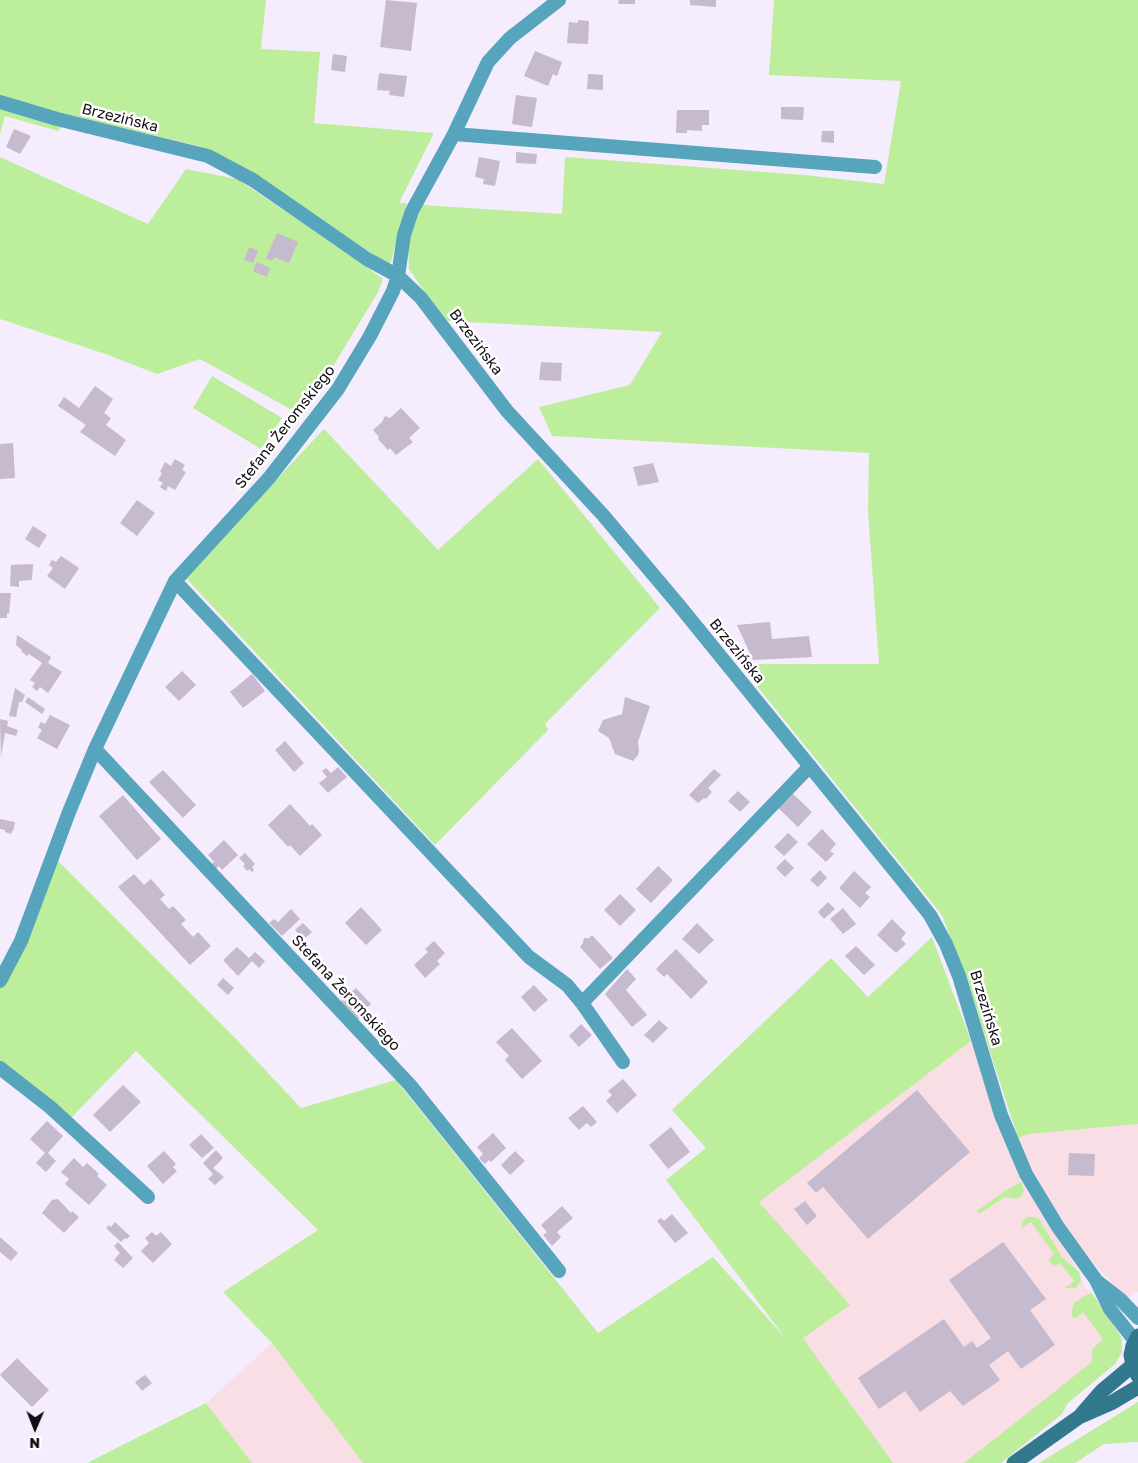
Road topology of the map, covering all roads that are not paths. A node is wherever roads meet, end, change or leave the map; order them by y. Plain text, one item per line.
1 (559, 0) edge
2 (0, 102) edge
3 (454, 134) junction
4 (875, 167) dead end
5 (398, 276) junction
6 (175, 581) junction
7 (95, 749) junction
8 (810, 766) junction
9 (0, 981) edge
10 (582, 1003) junction
11 (624, 1062) dead end
12 (0, 1068) edge
13 (148, 1197) dead end
14 (559, 1271) dead end
15 (1096, 1280) junction
16 (1138, 1318) edge
17 (1136, 1338) edge
18 (1135, 1370) edge
19 (1138, 1387) edge
20 (1106, 1397) junction
21 (1014, 1463) edge

1 - 3 street, Stefana Żeromskiego
2 - 5 street, Brzezińska
3 - 4 street
3 - 5 street, Stefana Żeromskiego
5 - 6 street, Stefana Żeromskiego
5 - 8 street, Brzezińska
6 - 7 street, Stefana Żeromskiego
6 - 10 street
7 - 9 street, Stefana Żeromskiego
7 - 14 street, Stefana Żeromskiego
8 - 10 street
8 - 15 street, Brzezińska
10 - 11 street
12 - 13 street
15 - 16 street, Brzezińska
15 - 17 street, Brzezińska
17 - 18 main road
18 - 20 main road
19 - 20 main road
20 - 21 main road

